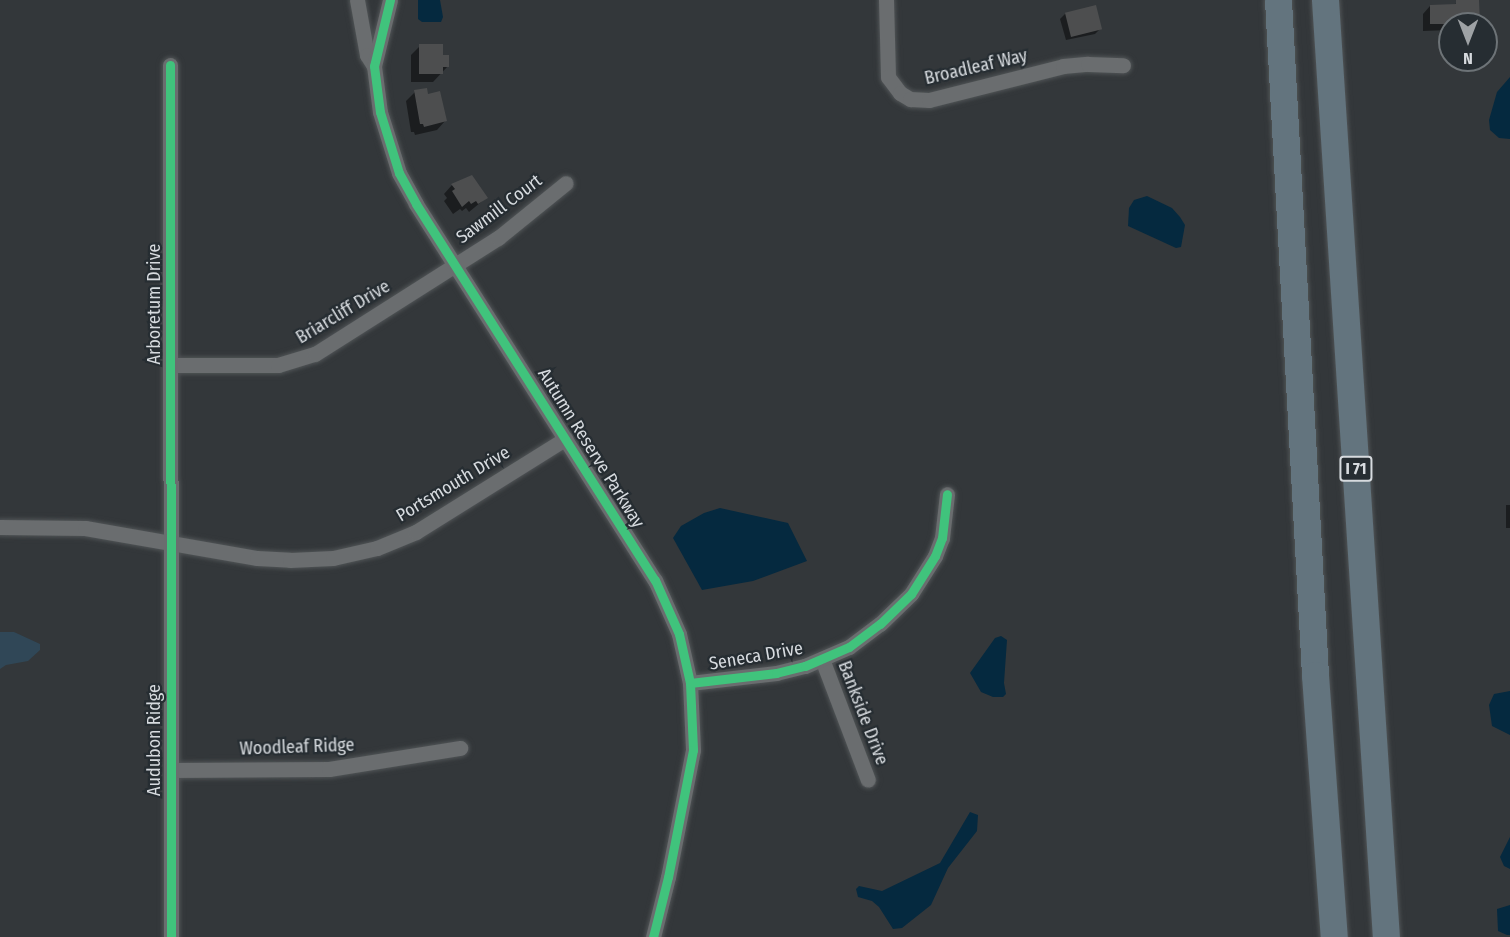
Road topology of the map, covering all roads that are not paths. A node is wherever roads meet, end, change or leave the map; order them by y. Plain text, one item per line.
1 (357, 0) edge
2 (390, 0) edge
3 (886, 0) edge
4 (1278, 0) edge
5 (1325, 0) edge
6 (170, 65) dead end
7 (1123, 65) dead end
8 (374, 66) junction
9 (566, 183) dead end
10 (455, 266) junction
11 (171, 365) junction
12 (565, 439) junction
13 (947, 494) dead end
14 (0, 527) edge
15 (171, 542) junction
16 (822, 659) junction
17 (690, 683) junction
18 (460, 748) dead end
19 (171, 770) junction
20 (868, 780) dead end
21 (171, 937) edge
22 (652, 937) edge
23 (1334, 937) edge
24 (1386, 937) edge

1 - 8 street, Autumn Reserve Parkway
2 - 8 street, Autumn Reserve Parkway
3 - 7 street, Broadleaf Way
4 - 23 highway
5 - 24 highway, I 71
6 - 11 street, Arboretum Drive
8 - 10 street, Autumn Reserve Parkway
9 - 10 street, Sawmill Court
10 - 11 street, Briarcliff Drive
10 - 12 street, Autumn Reserve Parkway
11 - 15 street, Arboretum Drive
12 - 15 street, Portsmouth Drive
12 - 17 street, Autumn Reserve Parkway
13 - 16 street, Seneca Drive
14 - 15 street, Portsmouth Drive
15 - 19 street, Audubon Ridge
16 - 17 street, Seneca Drive
16 - 20 street, Bankside Drive
17 - 22 street, Autumn Reserve Parkway
18 - 19 street, Woodleaf Ridge
19 - 21 street, Audubon Ridge

